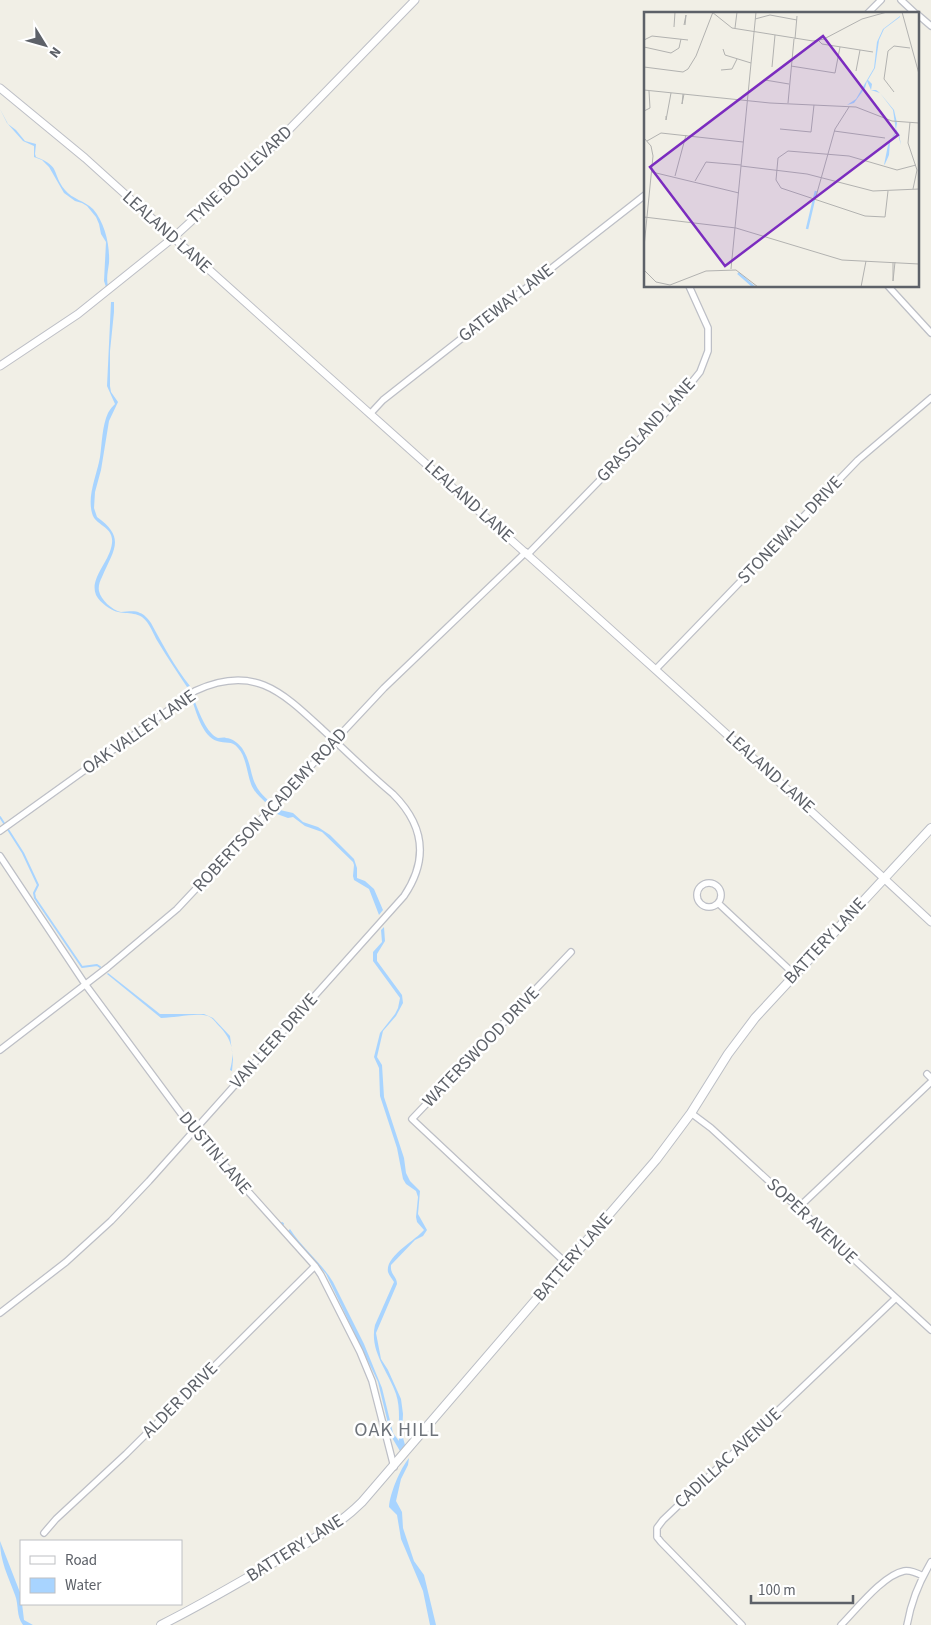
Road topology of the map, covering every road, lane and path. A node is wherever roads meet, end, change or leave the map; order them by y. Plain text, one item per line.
1 (415, 0) edge
2 (881, 0) edge
3 (901, 0) edge
4 (869, 12) edge
5 (915, 12) edge
6 (918, 15) edge
7 (931, 26) edge
8 (0, 88) edge
9 (643, 197) edge
10 (174, 237) junction
11 (690, 288) edge
12 (890, 288) edge
13 (931, 333) edge
14 (0, 366) edge
15 (931, 398) edge
16 (370, 414) junction
17 (527, 553) junction
18 (656, 669) junction
19 (335, 740) junction
20 (931, 828) edge
21 (0, 830) edge
22 (0, 856) edge
23 (883, 878) junction
24 (718, 903) junction
25 (931, 922) edge
26 (571, 952) dead end
27 (794, 974) junction
28 (85, 984) junction
29 (0, 1050) edge
30 (930, 1078) edge
31 (691, 1113) junction
32 (194, 1131) junction
33 (798, 1208) junction
34 (567, 1264) junction
35 (315, 1266) junction
36 (896, 1298) junction
37 (0, 1313) edge
38 (931, 1330) edge
39 (394, 1467) junction
40 (44, 1533) dead end
41 (931, 1562) edge
42 (923, 1576) junction
43 (161, 1625) edge
44 (742, 1625) edge
45 (842, 1625) edge
46 (907, 1625) edge

1 - 10 street, TYNE BOULEVARD
2 - 4 street
3 - 5 street
6 - 7 street
8 - 10 street, LEALAND LANE
9 - 16 street, GATEWAY LANE
10 - 14 street, TYNE BOULEVARD
10 - 16 street, LEALAND LANE
11 - 17 street, GRASSLAND LANE
12 - 13 street
15 - 18 street, STONEWALL DRIVE
16 - 17 street, LEALAND LANE
17 - 18 street, LEALAND LANE
17 - 19 street, ROBERTSON ACADEMY ROAD
18 - 23 street, LEALAND LANE
19 - 21 street, OAK VALLEY LANE
19 - 28 street, ROBERTSON ACADEMY ROAD
19 - 32 street, VAN LEER DRIVE
20 - 23 main road, BATTERY LANE
22 - 28 street, DUSTIN LANE
23 - 25 street, LEALAND LANE
23 - 27 main road, BATTERY LANE
24 - 24 street
24 - 27 street
26 - 34 street, WATERSWOOD DRIVE
27 - 31 main road, BATTERY LANE
28 - 29 street, ROBERTSON ACADEMY ROAD
28 - 32 street, DUSTIN LANE
30 - 33 street
31 - 33 street, SOPER AVENUE
31 - 34 main road, BATTERY LANE
32 - 35 street, DUSTIN LANE
32 - 37 street, VAN LEER DRIVE
33 - 36 street, SOPER AVENUE
34 - 39 main road, BATTERY LANE
35 - 39 street, DUSTIN LANE
35 - 40 street, ALDER DRIVE
36 - 38 street, SOPER AVENUE
36 - 44 street, CADILLAC AVENUE
39 - 43 main road, BATTERY LANE
41 - 42 street
42 - 45 street
42 - 46 street

